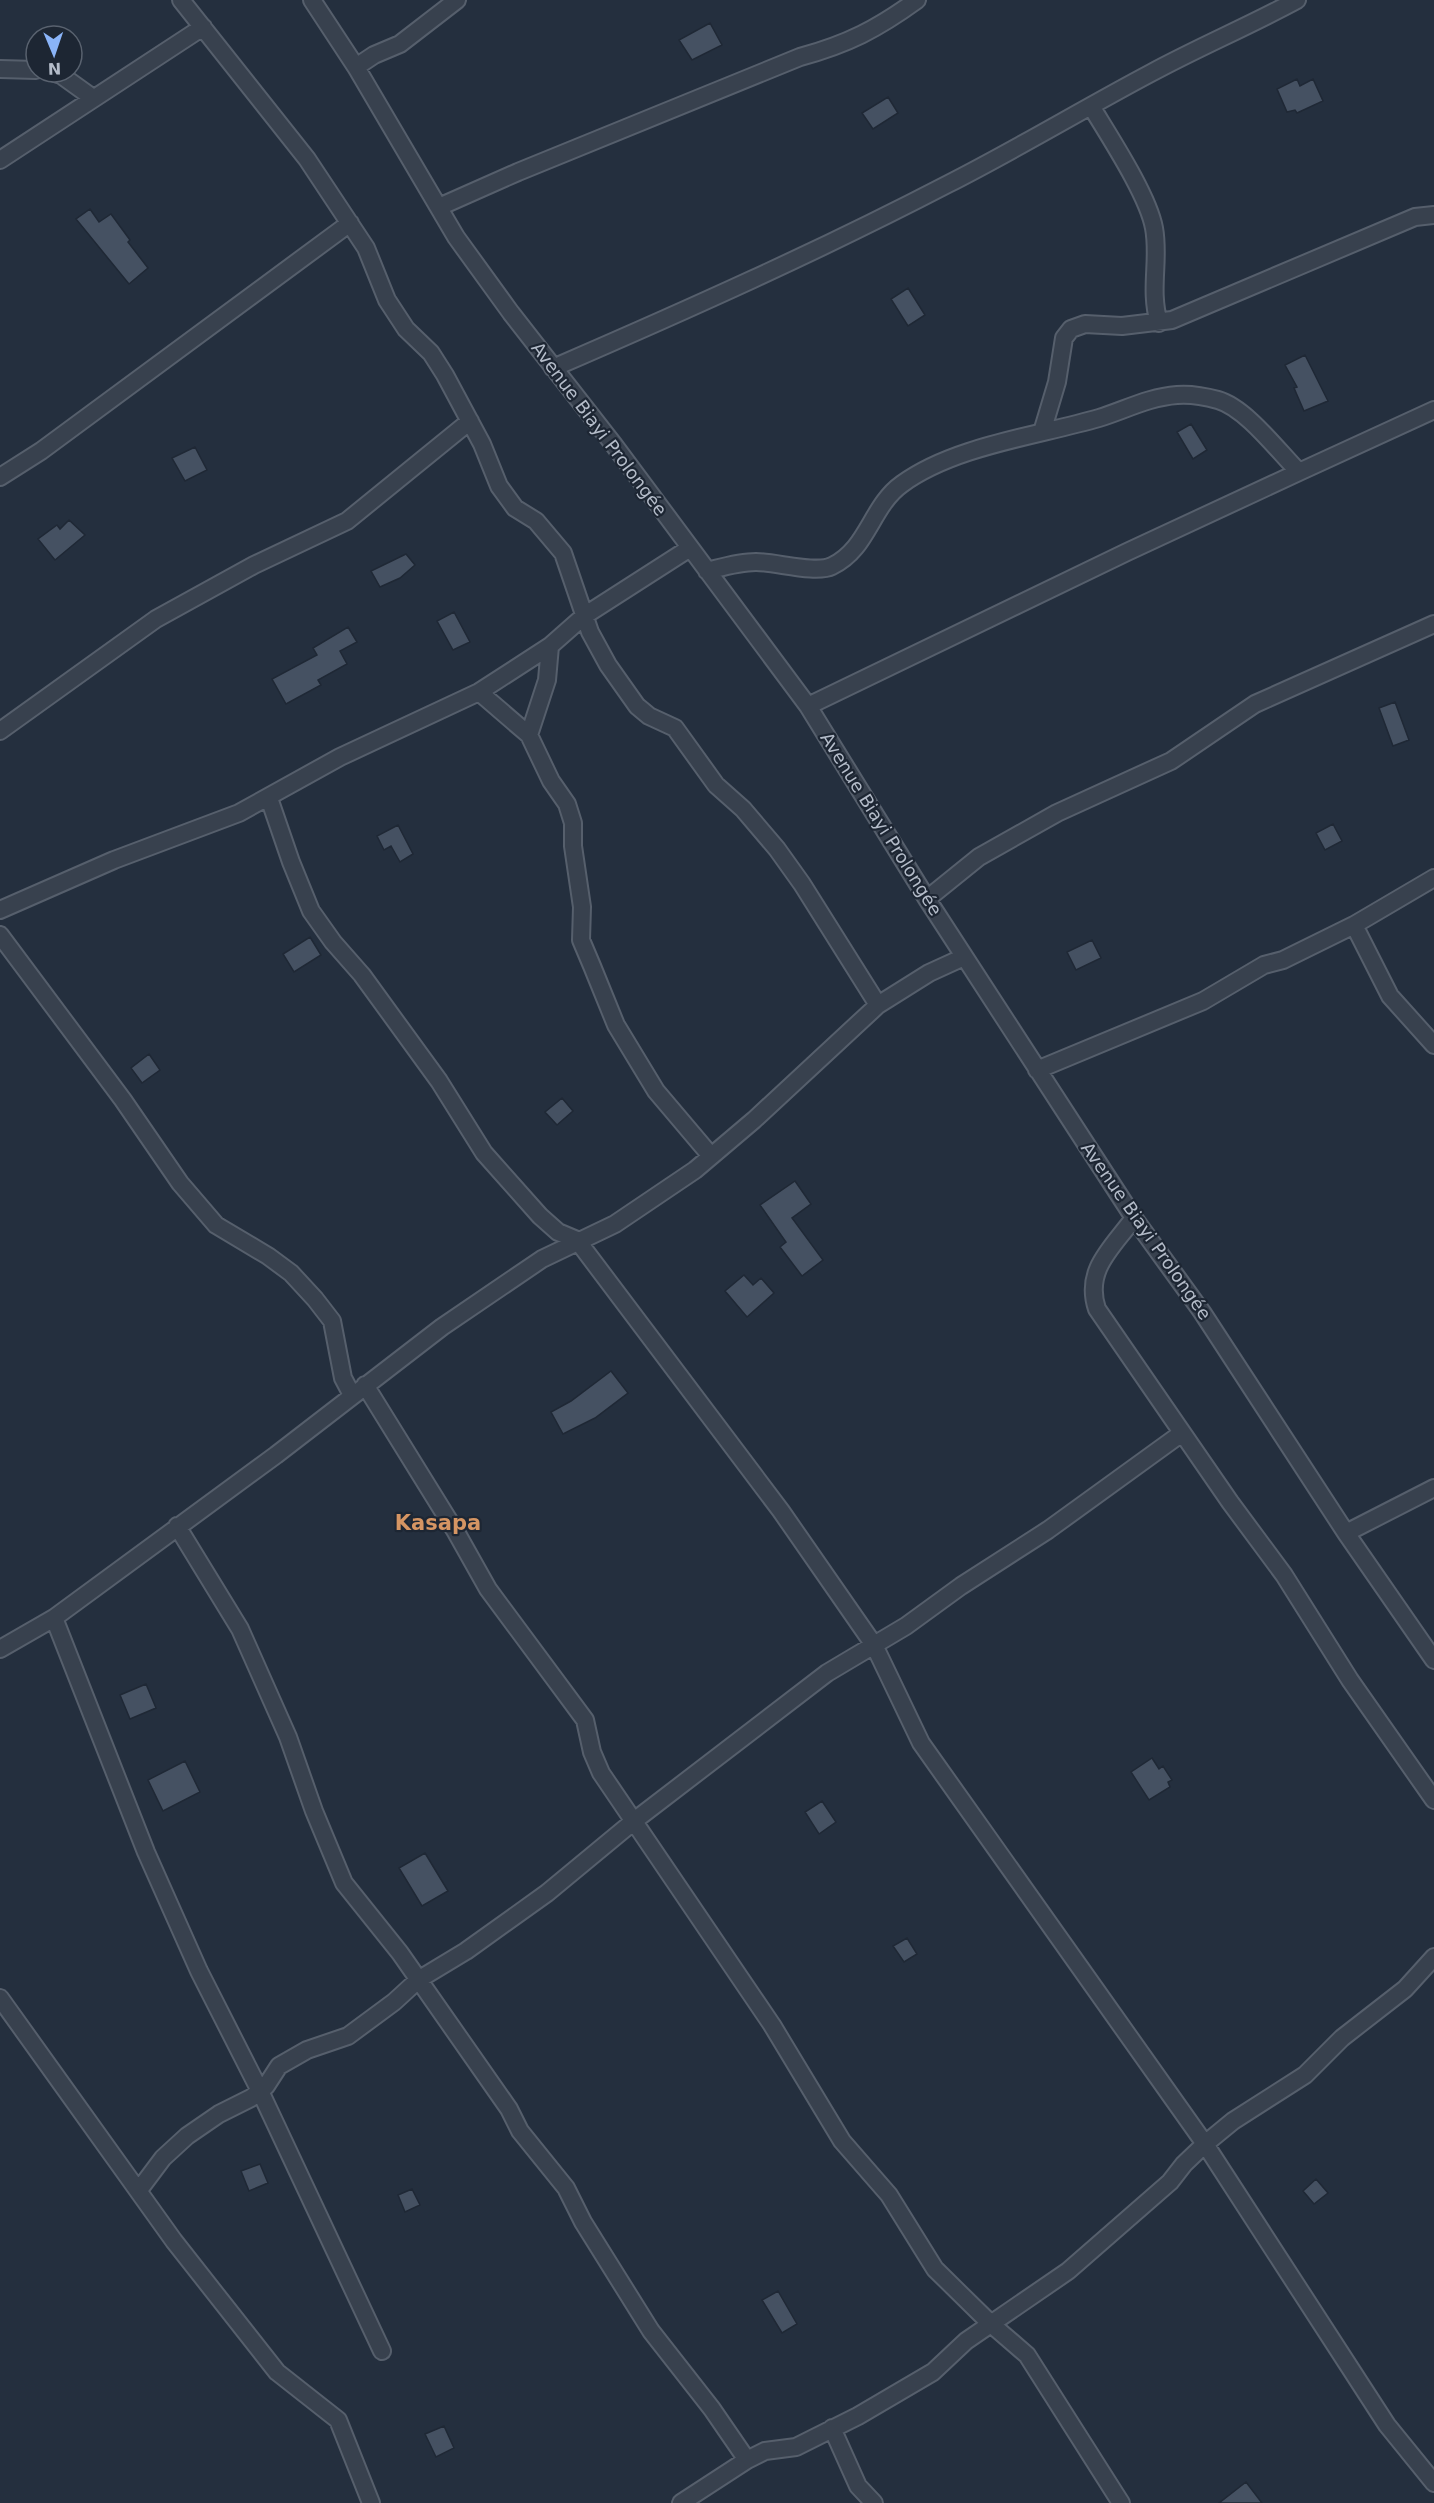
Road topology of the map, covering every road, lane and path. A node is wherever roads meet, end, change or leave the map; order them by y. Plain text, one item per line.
1 (181, 0) edge
2 (312, 0) edge
3 (457, 0) edge
4 (917, 0) edge
5 (1297, 0) edge
6 (202, 27) junction
7 (356, 67) junction
8 (0, 69) edge
9 (24, 70) edge
10 (73, 84) edge
11 (93, 99) junction
12 (1090, 106) junction
13 (0, 160) edge
14 (439, 207) junction
15 (1434, 215) edge
16 (350, 223) junction
17 (1159, 323) junction
18 (553, 368) junction
19 (1434, 410) edge
20 (470, 421) junction
21 (1042, 432) junction
22 (1299, 472) junction
23 (0, 477) edge
24 (690, 548) junction
25 (707, 571) junction
26 (584, 615) junction
27 (1434, 624) edge
28 (550, 646) junction
29 (479, 692) junction
30 (808, 706) junction
31 (0, 731) edge
32 (529, 735) junction
33 (269, 798) junction
34 (1434, 878) edge
35 (927, 899) junction
36 (0, 910) edge
37 (1354, 925) junction
38 (0, 934) edge
39 (964, 957) junction
40 (878, 1005) junction
41 (1434, 1045) edge
42 (1037, 1070) junction
43 (711, 1156) junction
44 (1134, 1218) junction
45 (578, 1240) junction
46 (359, 1390) junction
47 (1182, 1433) junction
48 (1434, 1488) edge
49 (177, 1526) junction
50 (1346, 1533) junction
51 (54, 1618) junction
52 (874, 1645) junction
53 (0, 1649) edge
54 (1434, 1660) edge
55 (1434, 1800) edge
56 (634, 1821) junction
57 (1434, 1957) edge
58 (418, 1980) junction
59 (0, 1998) edge
60 (260, 2091) junction
61 (1205, 2144) junction
62 (139, 2190) junction
63 (990, 2324) junction
64 (382, 2351) dead end
65 (832, 2428) junction
66 (747, 2460) junction
67 (1434, 2483) edge
68 (370, 2503) edge
69 (681, 2503) edge
70 (874, 2503) edge
71 (1121, 2503) edge

1 - 6 street
2 - 7 street, Avenue Biayi Prolongée
3 - 7 street
4 - 14 street
5 - 12 street
6 - 11 street
6 - 16 street
7 - 14 street, Avenue Biayi Prolongée
8 - 9 street
10 - 11 street
11 - 13 street
12 - 17 street
12 - 18 street
14 - 18 street, Avenue Biayi Prolongée
15 - 17 street
16 - 20 street
16 - 23 street
17 - 21 street
18 - 24 street, Avenue Biayi Prolongée
19 - 22 street
20 - 26 street
20 - 31 street
21 - 22 street
21 - 25 street
22 - 30 street
24 - 25 street, Avenue Biayi Prolongée
24 - 26 street
25 - 30 street, Avenue Biayi Prolongée
26 - 28 street
26 - 40 street
27 - 35 street
28 - 29 street
28 - 32 street
29 - 32 street
29 - 33 street
30 - 35 street, Avenue Biayi Prolongée
32 - 43 street
33 - 36 street
33 - 45 street
34 - 37 street
35 - 39 street, Avenue Biayi Prolongée
37 - 41 street
37 - 42 street
38 - 46 street
39 - 40 street
39 - 42 street, Avenue Biayi Prolongée
40 - 43 street
42 - 44 street, Avenue Biayi Prolongée
43 - 45 street
44 - 47 street
44 - 50 street, Avenue Biayi Prolongée
45 - 46 street
45 - 52 street
46 - 49 street
46 - 56 street
47 - 52 street
47 - 55 street
48 - 50 street
49 - 51 street
49 - 58 street
50 - 54 street, Avenue Biayi Prolongée
51 - 53 street
51 - 60 street
52 - 56 street
52 - 61 street
56 - 58 street
56 - 63 street
57 - 61 street
58 - 60 street
58 - 66 street
59 - 62 street
60 - 62 street
60 - 64 street
61 - 63 street
61 - 67 street
62 - 68 street
63 - 65 street
63 - 71 street
65 - 66 street
65 - 70 street
66 - 69 street

